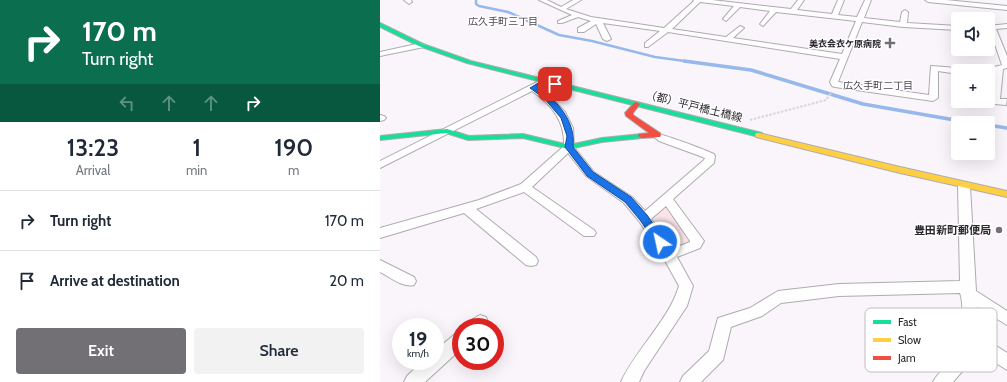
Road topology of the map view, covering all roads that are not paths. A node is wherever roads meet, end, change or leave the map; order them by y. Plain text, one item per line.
1 (542, 0) edge
2 (578, 0) edge
3 (698, 0) edge
4 (801, 0) edge
5 (841, 0) edge
6 (868, 0) edge
7 (928, 0) edge
8 (931, 0) edge
9 (739, 5) junction
10 (1007, 8) edge
11 (774, 9) junction
12 (931, 9) dead end
13 (564, 10) junction
14 (793, 12) junction
15 (905, 12) dead end
16 (577, 14) junction
17 (834, 16) junction
18 (553, 17) dead end
19 (726, 19) dead end
20 (598, 20) junction
21 (862, 20) junction
22 (560, 22) dead end
23 (763, 24) dead end
24 (380, 25) edge
25 (903, 25) junction
26 (1007, 26) edge
27 (995, 27) edge
28 (740, 28) dead end
29 (951, 28) edge
30 (581, 30) dead end
31 (666, 30) junction
32 (995, 38) edge
33 (607, 39) dead end
34 (728, 39) junction
35 (421, 45) junction
36 (648, 45) dead end
37 (786, 47) junction
38 (380, 54) edge
39 (782, 56) dead end
40 (844, 57) junction
41 (1000, 68) junction
42 (995, 69) edge
43 (951, 70) edge
44 (545, 81) junction
45 (533, 88) junction
46 (1006, 102) edge
47 (636, 104) junction
48 (447, 131) junction
49 (657, 135) junction
50 (380, 138) edge
51 (569, 147) junction
52 (380, 165) edge
53 (964, 186) junction
54 (525, 187) junction
55 (1007, 194) edge
56 (667, 199) junction
57 (466, 208) junction
58 (644, 218) junction
59 (380, 233) edge
60 (589, 233) dead end
61 (669, 255) junction
62 (531, 262) dead end
63 (380, 265) edge
64 (409, 281) dead end
65 (967, 290) junction
66 (968, 308) edge
67 (992, 308) edge
68 (997, 312) edge
69 (1007, 319) edge
70 (452, 346) edge
71 (444, 353) edge
72 (997, 356) edge
73 (1007, 362) edge
74 (426, 370) edge
75 (951, 372) edge
76 (413, 382) edge
77 (630, 382) edge
78 (689, 382) edge
79 (942, 382) edge

1 - 13 street
2 - 13 street
3 - 9 street
3 - 31 street
4 - 14 street
5 - 17 street
6 - 21 street
7 - 8 street
8 - 10 street
8 - 12 street
9 - 11 street
9 - 19 street
11 - 14 street
11 - 23 street
13 - 16 street
13 - 18 street
14 - 17 street
15 - 25 street
16 - 20 street
16 - 22 street
17 - 21 street
20 - 30 street
20 - 31 street
20 - 33 street
21 - 25 street
21 - 40 street
24 - 35 street, （都）平戸橋土橋線
25 - 29 street
26 - 27 street
28 - 34 street
31 - 34 street
31 - 36 street
32 - 41 street
34 - 37 street
35 - 38 street
35 - 44 street, （都）平戸橋土橋線
37 - 39 street
37 - 40 street
40 - 43 street
41 - 42 street
41 - 46 street
44 - 45 street
44 - 47 street, （都）平戸橋土橋線
45 - 48 street
45 - 51 street
47 - 49 street
47 - 53 street, （都）平戸橋土橋線
48 - 50 street
48 - 51 street
48 - 52 street
49 - 51 street
49 - 56 street
51 - 54 street
51 - 58 street
53 - 55 street, （都）平戸橋土橋線
53 - 65 street
54 - 57 street
54 - 60 street
56 - 58 street
56 - 61 street
57 - 59 street
57 - 62 street
58 - 61 street
61 - 77 street
63 - 64 street
65 - 66 street
65 - 67 street
65 - 78 street
68 - 69 street
70 - 71 street
72 - 73 street
74 - 76 street
75 - 79 street

